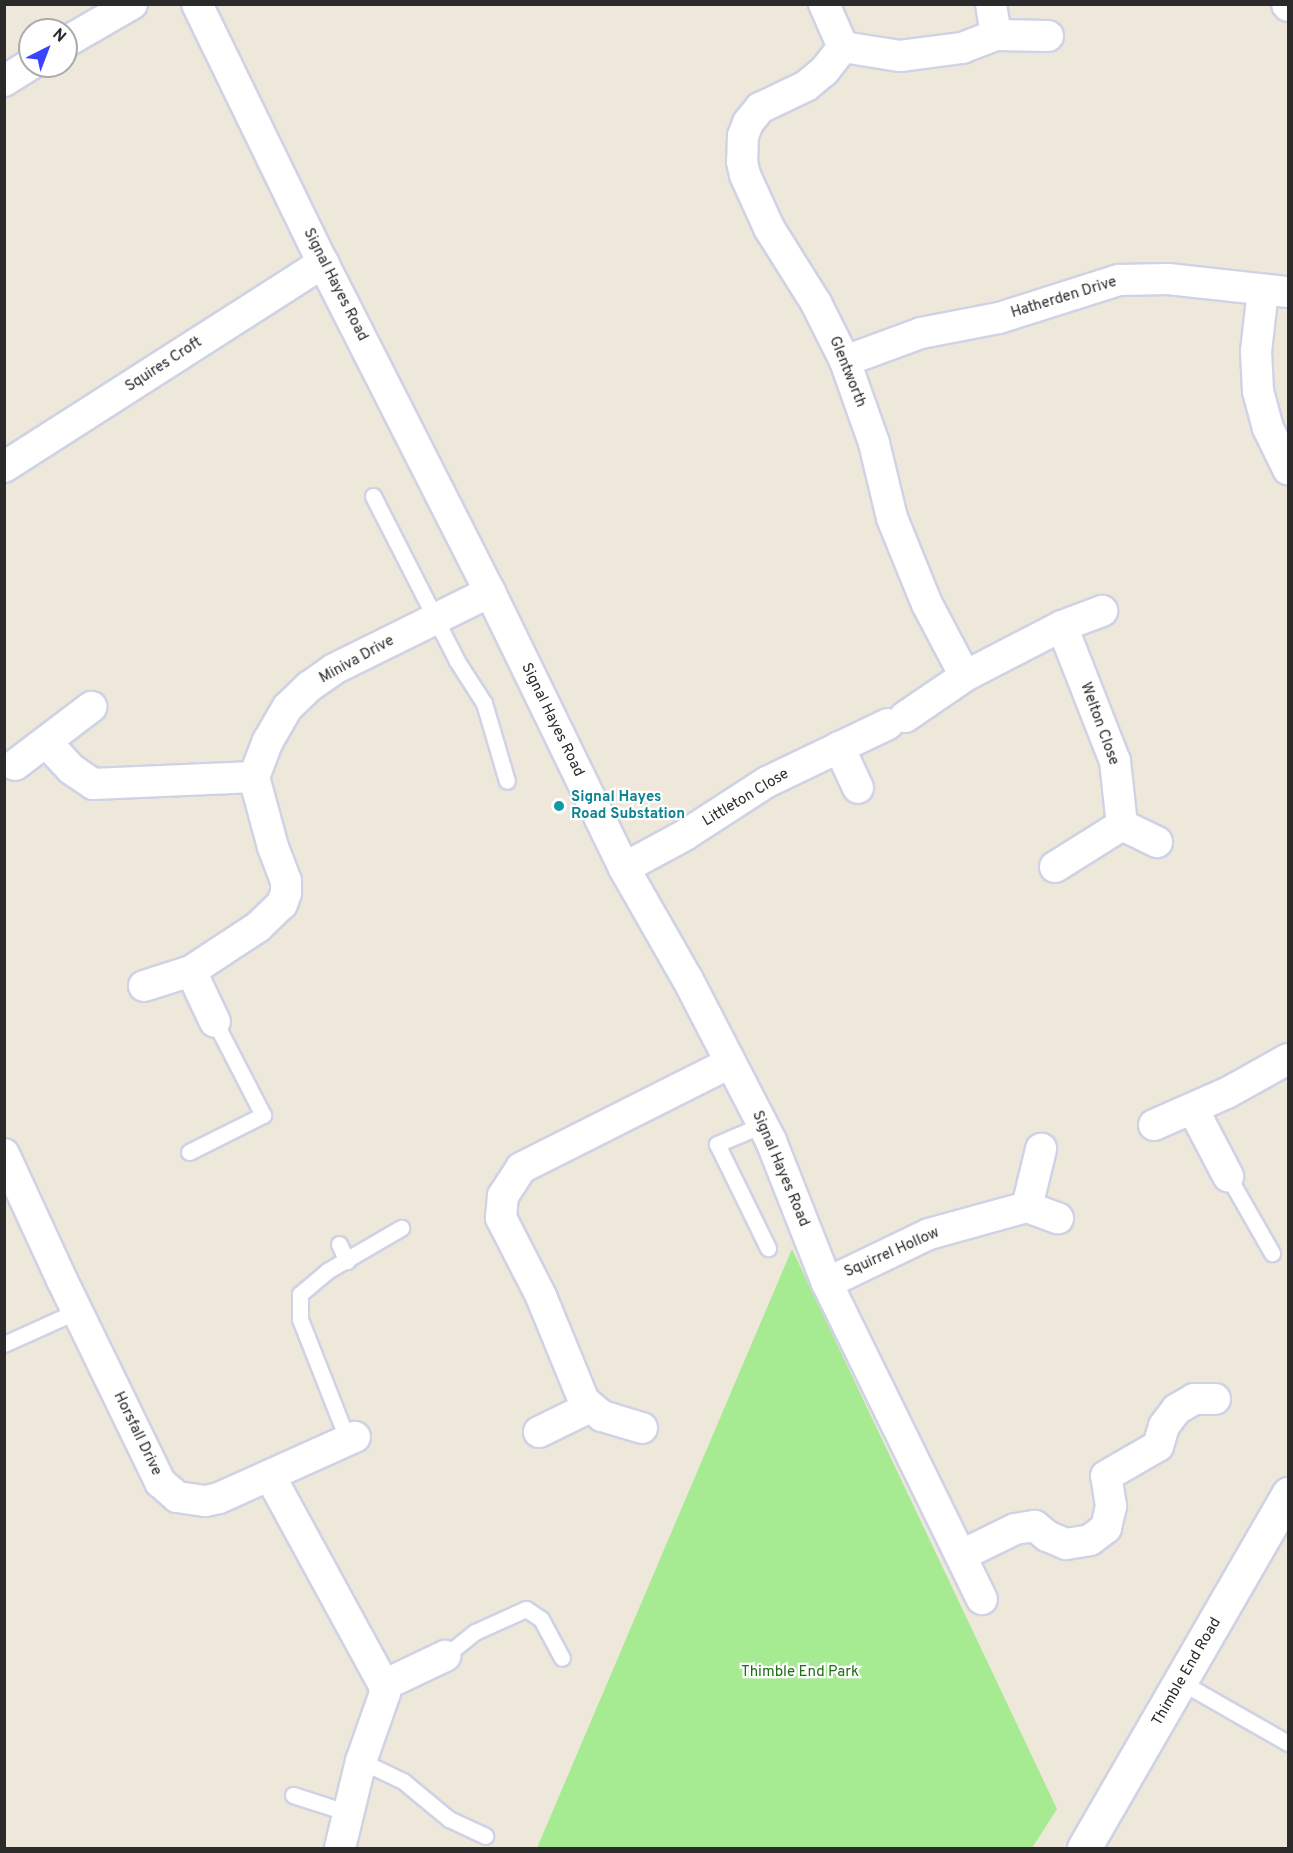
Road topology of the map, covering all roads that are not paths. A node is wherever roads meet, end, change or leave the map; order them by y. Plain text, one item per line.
1 (132, 4) edge
2 (197, 4) edge
3 (824, 4) edge
4 (991, 4) edge
5 (78, 35) edge
6 (996, 35) junction
7 (1048, 36) dead end
8 (843, 47) junction
9 (18, 72) edge
10 (4, 81) edge
11 (323, 263) junction
12 (1276, 291) edge
13 (845, 361) junction
14 (4, 467) edge
15 (1288, 469) edge
16 (373, 496) dead end
17 (490, 592) junction
18 (1102, 611) dead end
19 (436, 618) junction
20 (1062, 626) junction
21 (965, 676) junction
22 (91, 707) dead end
23 (46, 742) junction
24 (839, 747) junction
25 (15, 765) dead end
26 (254, 777) junction
27 (507, 781) dead end
28 (858, 788) dead end
29 (1122, 825) junction
30 (1157, 842) dead end
31 (1055, 867) dead end
32 (624, 868) junction
33 (191, 970) junction
34 (144, 986) dead end
35 (215, 1022) joint
36 (1288, 1059) edge
37 (730, 1063) junction
38 (1194, 1109) junction
39 (762, 1125) junction
40 (1154, 1125) dead end
41 (1041, 1149) dead end
42 (189, 1152) dead end
43 (4, 1154) edge
44 (1228, 1176) joint
45 (1027, 1207) junction
46 (1058, 1218) dead end
47 (401, 1228) dead end
48 (339, 1244) dead end
49 (768, 1248) dead end
50 (1272, 1253) dead end
51 (347, 1261) junction
52 (827, 1283) junction
53 (77, 1311) junction
54 (4, 1344) edge
55 (1215, 1399) dead end
56 (591, 1407) junction
57 (642, 1428) dead end
58 (539, 1432) dead end
59 (351, 1439) joint
60 (270, 1476) junction
61 (1288, 1494) edge
62 (962, 1556) junction
63 (982, 1599) dead end
64 (445, 1656) joint
65 (562, 1658) dead end
66 (1181, 1682) junction
67 (384, 1684) junction
68 (1288, 1743) edge
69 (361, 1761) junction
70 (293, 1795) dead end
71 (349, 1813) junction
72 (485, 1836) dead end
73 (340, 1848) edge
74 (1084, 1848) edge

1 - 5 street
2 - 11 street, Signal Hayes Road
3 - 8 street
4 - 6 street
6 - 7 street
6 - 8 street
8 - 13 street, Glentworth
9 - 10 street
11 - 14 street, Squires Croft
11 - 17 street, Signal Hayes Road
12 - 13 street, Hatherden Drive
12 - 15 street
13 - 21 street, Glentworth
16 - 19 lane
17 - 19 street, Miniva Drive
17 - 32 street, Signal Hayes Road
18 - 20 street
19 - 26 street, Miniva Drive
19 - 27 lane
20 - 21 street
20 - 29 street, Welton Close
21 - 24 street, Littleton Close
22 - 23 street
23 - 25 street
23 - 26 street
24 - 28 street
24 - 32 street, Littleton Close
26 - 33 street
29 - 30 street
29 - 31 street
32 - 37 street, Signal Hayes Road
33 - 34 street
33 - 35 street
35 - 42 lane
36 - 38 street
37 - 39 street, Signal Hayes Road
37 - 56 street
38 - 40 street
38 - 44 street
39 - 49 lane
39 - 52 street, Signal Hayes Road
41 - 45 street
43 - 53 street, Horsfall Drive
44 - 50 lane
45 - 46 street
45 - 52 street, Squirrel Hollow
47 - 51 lane, Horsfall Drive
48 - 51 lane
51 - 59 lane, Horsfall Drive
52 - 62 street, Signal Hayes Road
53 - 54 lane
53 - 60 street, Horsfall Drive
55 - 62 street
56 - 57 street
56 - 58 street
59 - 60 street, Horsfall Drive
60 - 67 street
61 - 66 street, Thimble End Road
62 - 63 street, Signal Hayes Road
64 - 65 lane
64 - 67 street
66 - 68 lane
66 - 74 street, Thimble End Road
67 - 69 street
69 - 71 street
69 - 72 lane
70 - 71 lane
71 - 73 street

